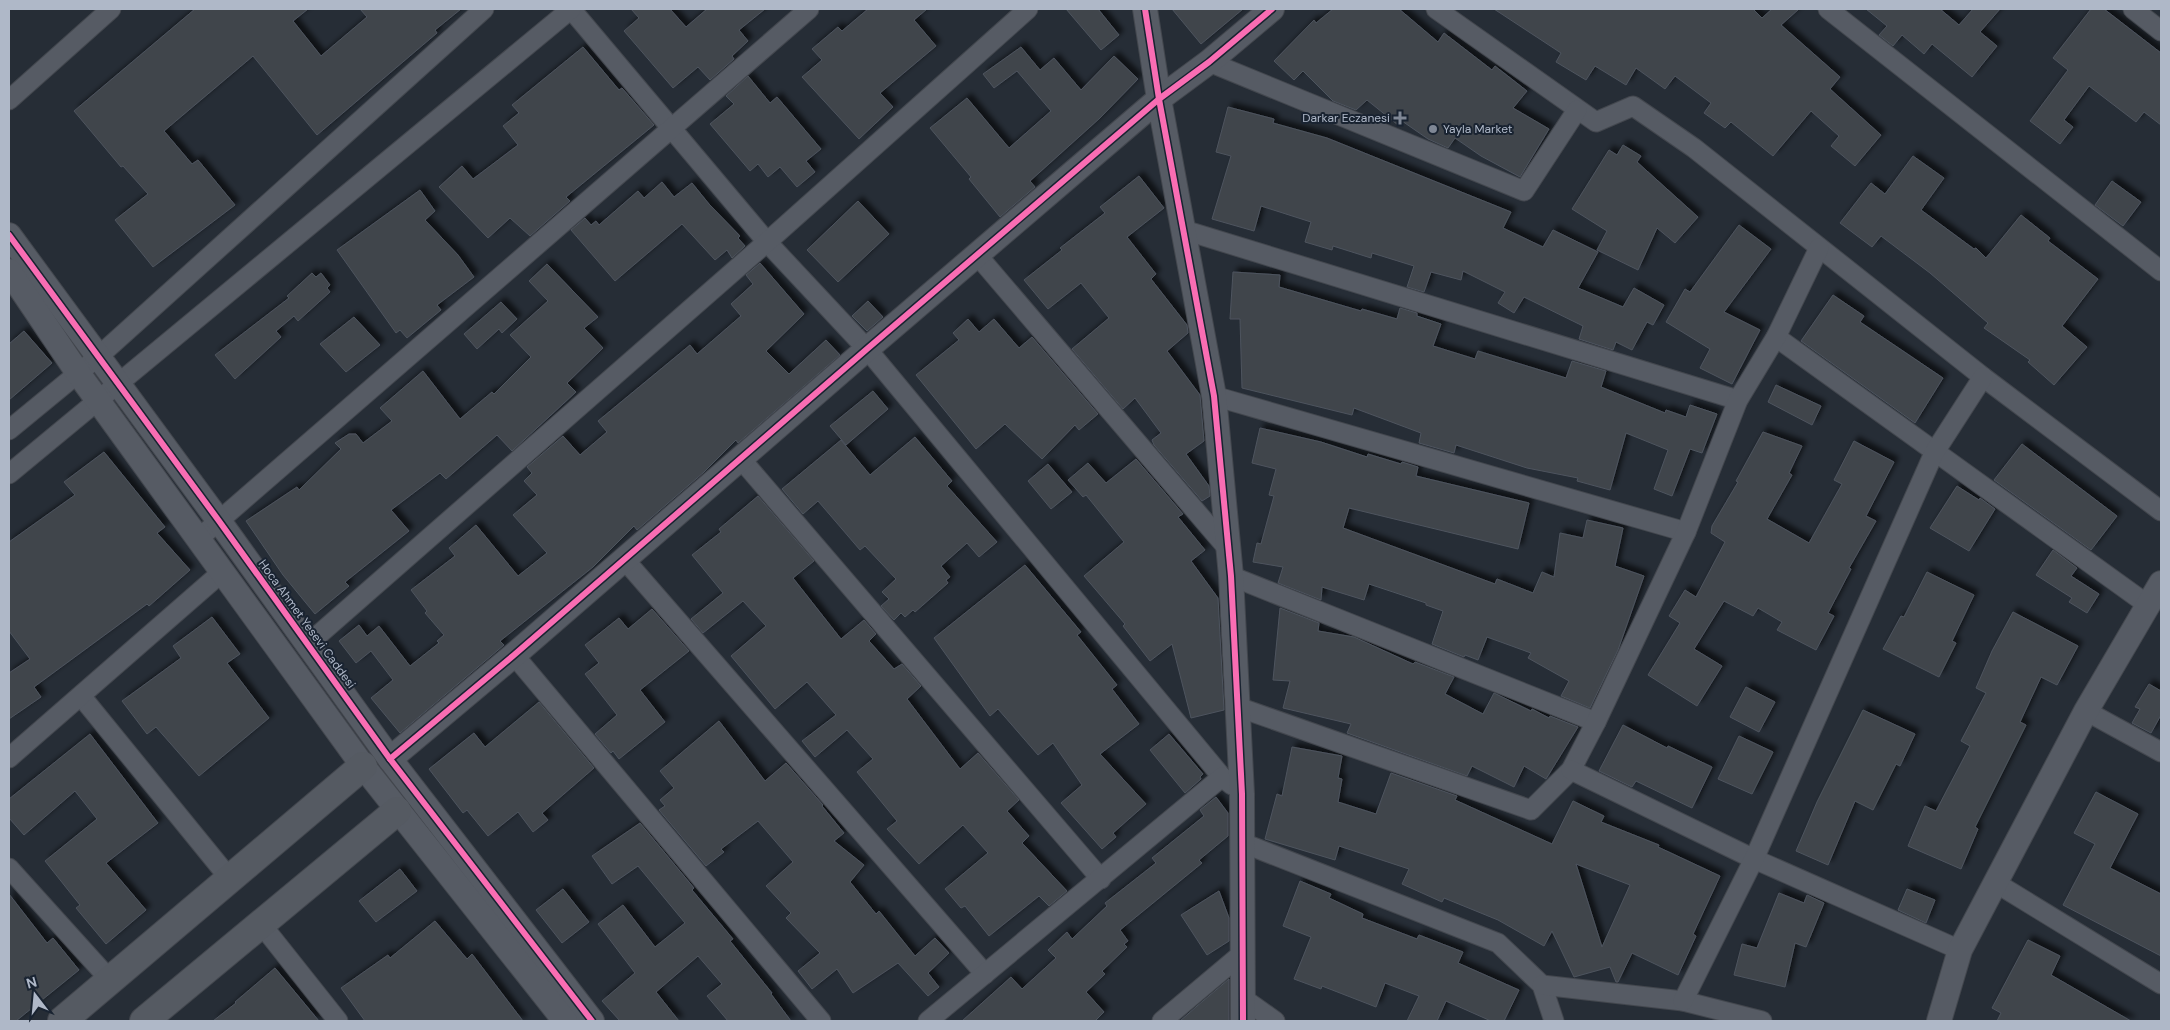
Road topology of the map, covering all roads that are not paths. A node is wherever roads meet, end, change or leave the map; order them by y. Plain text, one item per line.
1 (111, 9) edge
2 (484, 9) edge
3 (571, 9) edge
4 (809, 9) edge
5 (1028, 9) edge
6 (1145, 9) edge
7 (1272, 9) edge
8 (1436, 9) edge
9 (1828, 9) edge
10 (2133, 9) edge
11 (2161, 30) edge
12 (1209, 62) junction
13 (1159, 99) junction
14 (9, 100) edge
15 (1577, 110) junction
16 (671, 128) junction
17 (1184, 230) junction
18 (9, 235) edge
19 (768, 242) junction
20 (1820, 248) junction
21 (978, 256) junction
22 (9, 271) edge
23 (2161, 271) edge
24 (1776, 337) junction
25 (867, 349) junction
26 (99, 356) junction
27 (78, 373) junction
28 (1983, 377) junction
29 (119, 383) junction
30 (1214, 396) junction
31 (97, 400) junction
32 (1738, 400) junction
33 (9, 430) edge
34 (1934, 453) junction
35 (740, 458) junction
36 (9, 474) edge
37 (2161, 510) edge
38 (219, 521) junction
39 (1686, 532) junction
40 (198, 539) junction
41 (1229, 550) junction
42 (624, 559) junction
43 (221, 573) junction
44 (1231, 576) junction
45 (2161, 583) edge
46 (2148, 605) junction
47 (308, 644) junction
48 (514, 655) junction
49 (81, 696) junction
50 (1238, 707) junction
51 (2086, 711) junction
52 (1596, 722) junction
53 (2161, 752) edge
54 (9, 758) edge
55 (390, 759) junction
56 (363, 766) junction
57 (1571, 770) junction
58 (1222, 777) junction
59 (1242, 794) junction
60 (397, 811) junction
61 (1243, 843) junction
62 (1754, 859) junction
63 (9, 868) edge
64 (230, 879) junction
65 (1101, 879) junction
66 (1996, 883) junction
67 (261, 924) junction
68 (1960, 950) junction
69 (1244, 952) junction
70 (985, 974) junction
71 (112, 981) junction
72 (2161, 984) edge
73 (1542, 985) junction
74 (1683, 1001) junction
75 (1244, 1010) edge
76 (62, 1021) edge
77 (144, 1021) edge
78 (338, 1021) edge
79 (565, 1021) edge
80 (592, 1021) edge
81 (821, 1021) edge
82 (928, 1021) edge
83 (1162, 1021) edge
84 (1275, 1021) edge
85 (1554, 1021) edge
86 (1762, 1021) edge
87 (1939, 1021) edge

1 - 14 street
2 - 26 street
3 - 16 street
3 - 29 street
4 - 16 street
5 - 19 street
6 - 13 street
7 - 12 street
8 - 15 street
9 - 23 street
10 - 11 street
12 - 13 street
12 - 15 street
13 - 17 street
13 - 21 street
15 - 20 street
16 - 19 street
16 - 38 street
17 - 30 street
17 - 32 street
18 - 26 street, Hoca Ahmet Yesevi Caddesi
19 - 25 street
19 - 47 street
20 - 24 street
20 - 28 street
21 - 25 street
21 - 41 street
22 - 27 street
24 - 32 street
24 - 34 street
25 - 35 street
25 - 58 street
26 - 27 street
26 - 29 street, Hoca Ahmet Yesevi Caddesi
27 - 31 street
27 - 33 street
28 - 34 street
28 - 37 street
29 - 31 street
29 - 38 street, Hoca Ahmet Yesevi Caddesi
30 - 39 street
30 - 41 street
31 - 36 street
31 - 40 street
32 - 39 street
34 - 46 street
34 - 62 street
35 - 42 street
35 - 65 street
38 - 40 street
38 - 47 street, Hoca Ahmet Yesevi Caddesi
39 - 52 street
40 - 43 street
41 - 44 street
42 - 48 street
42 - 70 street
43 - 49 street
43 - 56 street
44 - 50 street
44 - 52 street
45 - 46 street
46 - 51 street
47 - 55 street, Hoca Ahmet Yesevi Caddesi
48 - 55 street
48 - 81 street
49 - 54 street
49 - 64 street
50 - 57 street
50 - 59 street
51 - 53 street
51 - 66 street
52 - 57 street
55 - 80 street, Hoca Ahmet Yesevi Caddesi
56 - 60 street
56 - 64 main road
57 - 62 street
58 - 59 street
58 - 65 street
59 - 61 street
60 - 67 main road
60 - 79 street
61 - 69 street
61 - 73 street
62 - 68 street
62 - 74 street
63 - 71 street
64 - 71 main road
65 - 70 street
66 - 68 street
66 - 72 street
67 - 77 main road
67 - 78 street
68 - 87 street
69 - 75 street
69 - 83 street
70 - 82 street
71 - 76 main road
73 - 74 street
73 - 85 street
74 - 86 street
75 - 84 street

